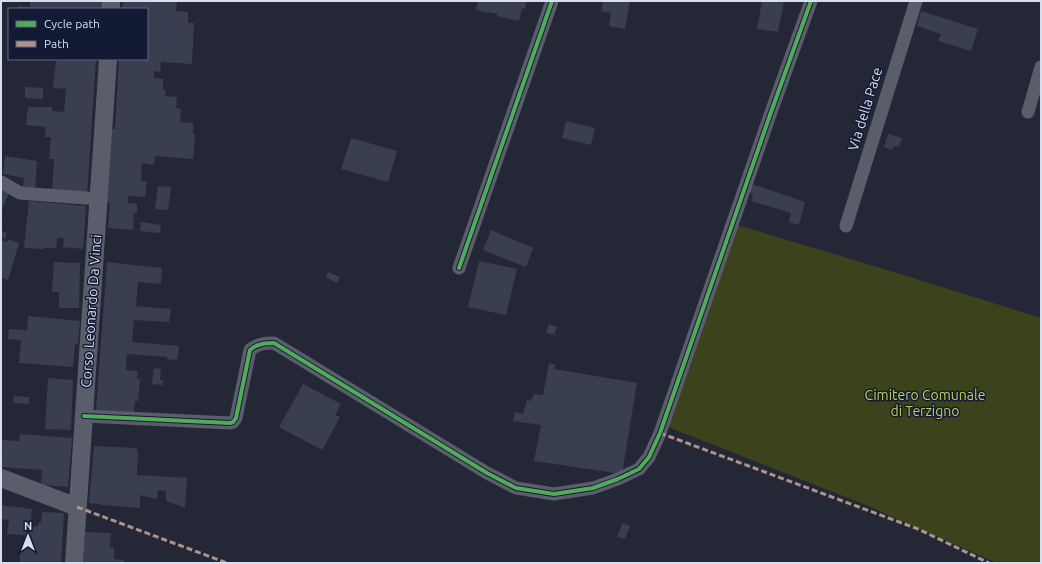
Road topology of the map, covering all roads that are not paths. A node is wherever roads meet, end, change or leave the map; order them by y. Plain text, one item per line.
1 (552, 1) edge
2 (811, 1) edge
3 (916, 1) edge
4 (108, 60) edge
5 (1041, 67) edge
6 (1028, 112) dead end
7 (1, 182) edge
8 (98, 199) junction
9 (846, 226) dead end
10 (459, 268) dead end
11 (84, 416) junction
12 (1, 478) edge
13 (77, 506) junction
14 (74, 563) edge

1 - 10 street
2 - 11 street
3 - 9 street, Via della Pace
4 - 8 main road, Corso Leonardo Da Vinci
5 - 6 street
7 - 8 street
8 - 11 main road, Corso Leonardo Da Vinci
11 - 13 main road, Corso Leonardo Da Vinci
12 - 13 main road
13 - 14 main road, Corso Leonardo Da Vinci

